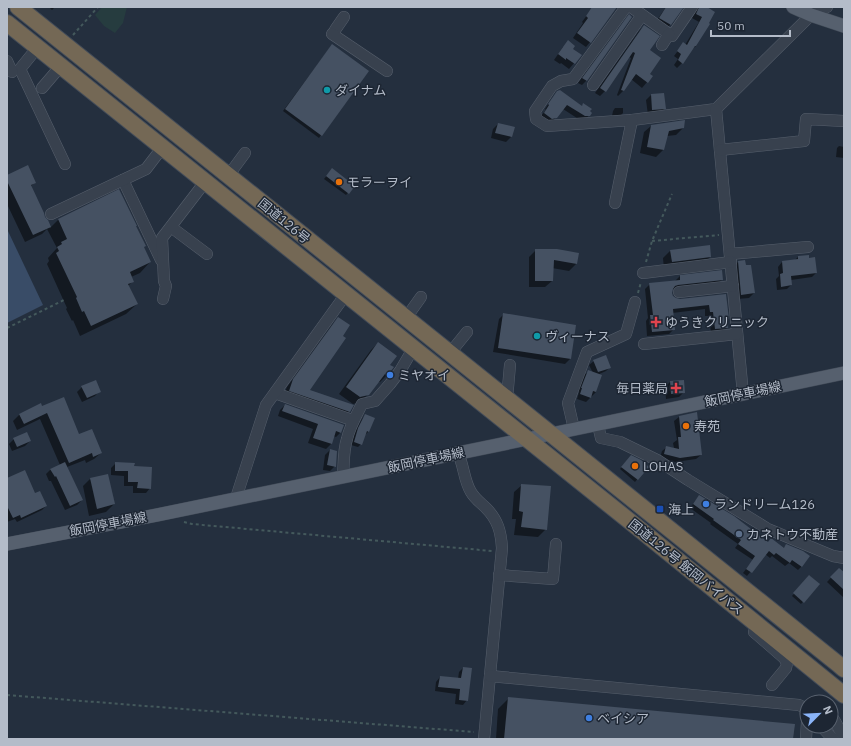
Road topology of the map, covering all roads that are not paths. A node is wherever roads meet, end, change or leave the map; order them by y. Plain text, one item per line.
1 (18, 7) edge
2 (626, 7) edge
3 (631, 7) edge
4 (692, 7) edge
5 (793, 7) edge
6 (827, 7) edge
7 (812, 9) edge
8 (642, 15) junction
9 (344, 17) dead end
10 (7, 23) edge
11 (844, 26) edge
12 (669, 34) junction
13 (662, 44) dead end
14 (37, 48) junction
15 (7, 61) edge
16 (60, 67) junction
17 (16, 71) junction
18 (387, 71) dead end
19 (593, 85) dead end
20 (42, 88) dead end
21 (716, 109) junction
22 (632, 120) junction
23 (844, 121) edge
24 (162, 148) junction
25 (720, 150) junction
26 (245, 153) dead end
27 (65, 164) dead end
28 (228, 176) junction
29 (123, 180) junction
30 (205, 182) junction
31 (615, 203) dead end
32 (51, 214) dead end
33 (171, 227) junction
34 (808, 247) dead end
35 (207, 254) dead end
36 (730, 258) junction
37 (163, 265) junction
38 (643, 273) road end
39 (733, 286) junction
40 (679, 292) dead end
41 (346, 294) junction
42 (421, 297) dead end
43 (163, 299) dead end
44 (635, 302) road end
45 (406, 318) junction
46 (466, 332) dead end
47 (737, 334) junction
48 (644, 344) dead end
49 (411, 347) junction
50 (450, 354) junction
51 (510, 365) dead end
52 (844, 373) edge
53 (275, 393) junction
54 (743, 394) junction
55 (507, 399) junction
56 (349, 419) dead end
57 (598, 425) junction
58 (574, 429) junction
59 (551, 434) junction
60 (527, 439) junction
61 (458, 453) junction
62 (343, 477) junction
63 (236, 498) junction
64 (7, 544) edge
65 (556, 544) dead end
66 (844, 558) edge
67 (688, 569) junction
68 (499, 575) junction
69 (844, 669) edge
70 (490, 676) junction
71 (772, 685) dead end
72 (844, 695) edge
73 (799, 705) edge
74 (485, 736) edge

1 - 28 highway, 国道126号
2 - 22 street
3 - 8 street
4 - 12 street
5 - 7 main road
6 - 7 street
7 - 11 main road
7 - 21 street
8 - 12 street
8 - 19 street
9 - 18 street
10 - 14 highway, 国道126号
12 - 13 street
14 - 16 highway, 国道126号
14 - 17 street
15 - 17 street
16 - 20 street
16 - 24 highway, 国道126号
17 - 27 street
21 - 22 street
21 - 25 street
22 - 31 street
23 - 25 street
24 - 29 street
24 - 30 highway, 国道126号
25 - 36 street
26 - 28 street
28 - 45 highway, 国道126号
29 - 32 street
29 - 37 street
30 - 33 street
30 - 41 highway, 国道126号
33 - 35 street
33 - 37 street
34 - 36 street
36 - 38 street
36 - 39 street
37 - 43 street
39 - 40 street
39 - 47 street
41 - 49 highway, 国道126号
41 - 53 street
42 - 45 street
44 - 58 street
45 - 50 highway, 国道126号
46 - 50 street
47 - 48 street
47 - 54 street
49 - 60 highway, 国道126号
49 - 62 street
50 - 55 highway, 国道126号
51 - 55 street
52 - 54 main road, 飯岡停車場線
53 - 56 street
53 - 63 street
54 - 57 main road, 飯岡停車場線
55 - 59 highway, 国道126号
57 - 58 main road, 飯岡停車場線
57 - 66 street
58 - 59 main road, 飯岡停車場線
59 - 60 main road, 飯岡停車場線
59 - 69 highway, 国道126号 飯岡バイパス
60 - 61 main road, 飯岡停車場線
60 - 67 highway, 国道126号 飯岡バイパス
61 - 62 main road, 飯岡停車場線
61 - 68 street
62 - 63 main road, 飯岡停車場線
63 - 64 main road, 飯岡停車場線
65 - 68 street
67 - 71 street
67 - 72 highway, 国道126号 飯岡バイパス
68 - 70 street
70 - 73 street
70 - 74 street

